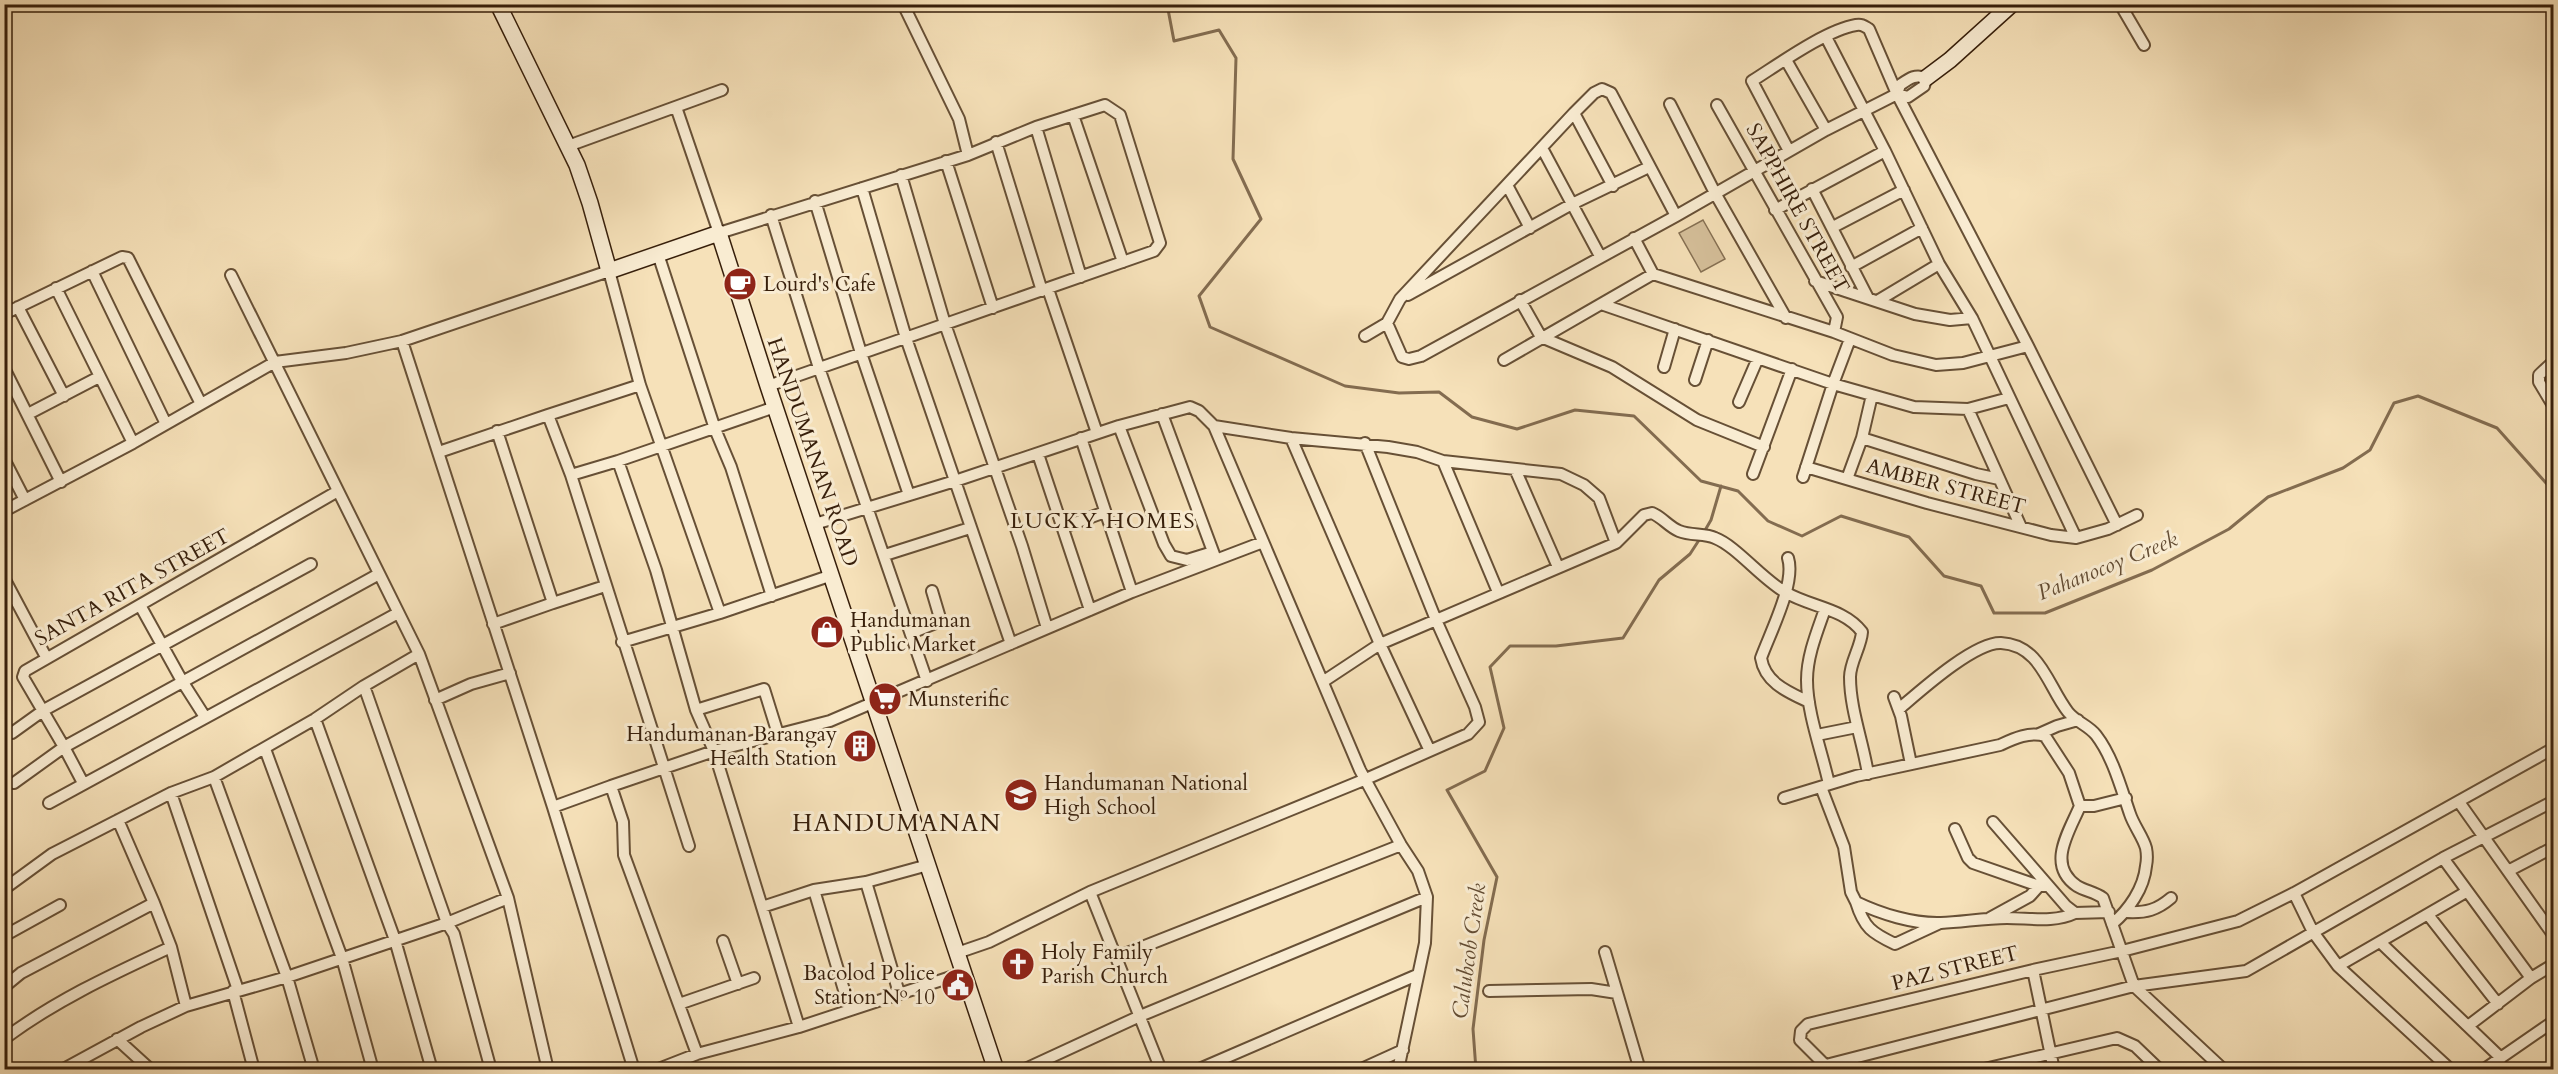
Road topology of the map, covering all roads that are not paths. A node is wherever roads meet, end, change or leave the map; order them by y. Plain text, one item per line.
1 (498, 4) edge
2 (903, 4) edge
3 (2012, 4) edge
4 (2120, 4) edge
5 (1826, 37) junction
6 (2144, 45) dead end
7 (1786, 60) junction
8 (1926, 78) joint
9 (722, 90) dead end
10 (1897, 94) junction
11 (1670, 104) dead end
12 (1718, 105) dead end
13 (676, 107) junction
14 (1865, 112) junction
15 (1574, 113) junction
16 (1072, 115) junction
17 (1036, 127) junction
18 (1826, 130) junction
19 (996, 142) junction
20 (568, 146) junction
21 (1542, 148) junction
22 (1789, 151) junction
23 (1885, 151) junction
24 (968, 155) junction
25 (946, 161) junction
26 (1649, 167) junction
27 (1754, 170) junction
28 (901, 176) junction
29 (1507, 185) junction
30 (1613, 186) junction
31 (862, 188) junction
32 (1812, 189) junction
33 (1904, 190) junction
34 (1715, 193) junction
35 (815, 201) junction
36 (1572, 204) junction
37 (1775, 210) junction
38 (771, 215) junction
39 (1676, 216) junction
40 (1833, 227) junction
41 (1530, 228) junction
42 (1922, 228) junction
43 (719, 233) junction
44 (1634, 238) junction
45 (658, 254) junction
46 (1600, 256) junction
47 (1123, 262) junction
48 (1940, 264) junction
49 (1851, 267) junction
50 (92, 271) junction
51 (609, 271) junction
52 (1653, 274) junction
53 (231, 275) dead end
54 (1081, 277) junction
55 (1815, 281) junction
56 (56, 288) junction
57 (1045, 290) junction
58 (1400, 299) junction
59 (1873, 299) junction
60 (1520, 300) junction
61 (1601, 304) junction
62 (18, 307) junction
63 (993, 308) junction
64 (4, 314) edge
65 (1786, 318) junction
66 (1972, 318) junction
67 (945, 324) junction
68 (1387, 324) junction
69 (1675, 329) junction
70 (1834, 332) junction
71 (1365, 336) dead end
72 (1541, 337) junction
73 (906, 338) junction
74 (1850, 339) junction
75 (1708, 340) junction
76 (402, 341) junction
77 (2028, 346) junction
78 (861, 353) junction
79 (1990, 356) junction
80 (1758, 358) junction
81 (1504, 360) dead end
82 (2553, 361) edge
83 (275, 362) junction
84 (1664, 367) dead end
85 (4, 368) edge
86 (819, 368) junction
87 (1792, 369) junction
88 (99, 377) junction
89 (1695, 380) dead end
90 (1833, 384) junction
91 (640, 385) junction
92 (768, 386) junction
93 (1872, 395) junction
94 (64, 396) junction
95 (2009, 398) junction
96 (1739, 402) dead end
97 (201, 404) junction
98 (775, 407) junction
99 (2553, 407) edge
100 (1968, 408) junction
101 (28, 414) junction
102 (1162, 414) junction
103 (548, 415) junction
104 (166, 424) junction
105 (1119, 426) junction
106 (1214, 426) junction
107 (715, 429) junction
108 (497, 431) junction
109 (1097, 433) junction
110 (1081, 438) junction
111 (1291, 438) junction
112 (1862, 438) junction
113 (133, 443) junction
114 (1365, 443) junction
115 (663, 446) junction
116 (1764, 447) junction
117 (439, 452) junction
118 (1038, 454) junction
119 (4, 459) edge
120 (618, 461) junction
121 (1443, 461) junction
122 (996, 467) junction
123 (1515, 468) junction
124 (1753, 474) dead end
125 (571, 475) junction
126 (1847, 479) junction
127 (2000, 479) junction
128 (956, 481) junction
129 (61, 482) junction
130 (338, 491) junction
131 (909, 495) junction
132 (25, 500) junction
133 (868, 507) junction
134 (4, 510) edge
135 (1105, 512) junction
136 (2137, 515) dead end
137 (815, 524) junction
138 (2117, 525) junction
139 (1064, 527) junction
140 (2021, 527) junction
141 (970, 528) junction
142 (2076, 538) junction
143 (1263, 542) junction
144 (1616, 543) junction
145 (885, 555) junction
146 (1215, 556) junction
147 (1788, 558) dead end
148 (311, 564) dead end
149 (1558, 567) junction
150 (379, 574) junction
151 (832, 575) junction
152 (4, 578) edge
153 (605, 586) junction
154 (932, 591) dead end
155 (1132, 592) junction
156 (1498, 592) junction
157 (1785, 592) junction
158 (772, 596) junction
159 (553, 603) junction
160 (141, 607) junction
161 (1825, 609) junction
162 (1090, 610) junction
163 (398, 613) junction
164 (720, 613) junction
165 (1436, 620) junction
166 (493, 624) junction
167 (673, 627) junction
168 (1047, 628) junction
169 (911, 633) junction
170 (622, 642) junction
171 (1011, 644) junction
172 (1380, 644) junction
173 (162, 645) junction
174 (419, 654) junction
175 (46, 657) junction
176 (510, 673) junction
177 (182, 681) junction
178 (927, 681) junction
179 (1324, 681) junction
180 (364, 686) junction
181 (1894, 697) dead end
182 (435, 700) junction
183 (1809, 702) junction
184 (875, 704) junction
185 (1899, 709) junction
186 (44, 710) junction
187 (696, 710) junction
188 (205, 717) junction
189 (315, 719) junction
190 (2078, 720) junction
191 (1857, 727) junction
192 (12, 734) dead end
193 (778, 734) junction
194 (2039, 734) junction
195 (1817, 735) junction
196 (64, 747) junction
197 (265, 748) junction
198 (2553, 748) edge
199 (1429, 749) junction
200 (714, 751) junction
201 (1911, 764) junction
202 (665, 767) junction
203 (1868, 774) junction
204 (214, 777) junction
205 (1366, 779) junction
206 (14, 783) dead end
207 (83, 783) junction
208 (1825, 785) junction
209 (611, 786) junction
210 (171, 793) junction
211 (1785, 798) dead end
212 (2126, 798) junction
213 (2553, 801) edge
214 (2459, 802) junction
215 (49, 803) dead end
216 (2080, 806) junction
217 (553, 807) junction
218 (118, 820) junction
219 (1993, 822) dead end
220 (1955, 829) dead end
221 (2483, 837) junction
222 (1401, 845) junction
223 (689, 846) dead end
224 (2553, 848) edge
225 (2443, 858) junction
226 (928, 865) junction
227 (2508, 871) junction
228 (866, 882) junction
229 (2043, 886) junction
230 (4, 889) edge
231 (814, 890) junction
232 (1090, 892) junction
233 (2466, 892) junction
234 (2294, 893) junction
235 (1427, 897) junction
236 (508, 898) junction
237 (2171, 898) dead end
238 (1856, 902) junction
239 (154, 903) junction
240 (60, 905) dead end
241 (762, 907) junction
242 (2109, 912) junction
243 (2127, 912) junction
244 (2075, 913) junction
245 (2429, 916) junction
246 (1988, 919) junction
247 (447, 923) junction
248 (1939, 923) junction
249 (2112, 924) junction
250 (2313, 932) junction
251 (4, 936) edge
252 (2553, 936) edge
253 (395, 940) junction
254 (723, 941) dead end
255 (2381, 943) junction
256 (171, 947) junction
257 (2122, 951) junction
258 (1605, 952) dead end
259 (957, 953) junction
260 (1117, 957) junction
261 (342, 958) junction
262 (2553, 964) edge
263 (2338, 966) junction
264 (2033, 969) junction
265 (963, 973) junction
266 (1417, 975) junction
267 (287, 976) junction
268 (754, 978) dead end
269 (2531, 978) junction
270 (738, 984) junction
271 (2134, 986) junction
272 (4, 987) edge
273 (235, 991) junction
274 (1489, 991) dead end
275 (900, 993) junction
276 (1617, 993) junction
277 (679, 1004) junction
278 (2498, 1004) junction
279 (186, 1006) junction
280 (850, 1010) junction
281 (2041, 1011) junction
282 (1140, 1016) junction
283 (2553, 1021) edge
284 (2468, 1026) junction
285 (799, 1027) junction
286 (4, 1039) edge
287 (117, 1040) junction
288 (1403, 1050) junction
289 (2050, 1052) junction
290 (697, 1054) junction
291 (2501, 1058) junction
292 (74, 1063) junction
293 (4, 1066) edge
294 (1828, 1067) edge
295 (10, 1070) edge
296 (62, 1070) edge
297 (84, 1070) edge
298 (151, 1070) edge
299 (254, 1070) edge
300 (314, 1070) edge
301 (373, 1070) edge
302 (432, 1070) edge
303 (491, 1070) edge
304 (548, 1070) edge
305 (634, 1070) edge
306 (656, 1070) edge
307 (996, 1070) edge
308 (1023, 1070) edge
309 (1161, 1070) edge
310 (1197, 1070) edge
311 (1359, 1070) edge
312 (1398, 1070) edge
313 (1640, 1070) edge
314 (1980, 1070) edge
315 (2054, 1070) edge
316 (2160, 1070) edge
317 (2224, 1070) edge
318 (2451, 1070) edge
319 (2483, 1070) edge

1 - 20 street
2 - 24 street
3 - 8 street
4 - 6 street
5 - 7 street
5 - 10 street
5 - 14 street
7 - 18 street
7 - 22 street
8 - 10 street
9 - 13 street
10 - 14 street
10 - 77 street
11 - 34 street
12 - 27 street, SAPPHIRE STREET
13 - 20 street
13 - 43 street
14 - 18 street
14 - 23 street
15 - 21 street
15 - 26 street
15 - 30 street
16 - 17 street
16 - 47 street
16 - 47 street
17 - 19 street
17 - 54 street
18 - 22 street
19 - 24 street
19 - 57 street
20 - 51 street
21 - 29 street
21 - 36 street
22 - 27 street
23 - 32 street
23 - 33 street
24 - 25 street
25 - 28 street
25 - 63 street
26 - 30 street
26 - 39 street
27 - 34 street
27 - 37 street, SAPPHIRE STREET
28 - 31 street
28 - 67 street
29 - 41 street
29 - 58 street
30 - 36 street
31 - 35 street
31 - 73 street
32 - 37 street
32 - 40 street
33 - 40 street
33 - 42 street
34 - 39 street
34 - 65 street
35 - 38 street
35 - 78 street
36 - 41 street
36 - 46 street
37 - 55 street, SAPPHIRE STREET
38 - 43 street
38 - 86 street
39 - 44 street
40 - 49 street
41 - 58 street
42 - 48 street
42 - 49 street
43 - 45 street
43 - 92 street, HANDUMANAN ROAD
44 - 46 street
44 - 52 street
45 - 51 street
45 - 107 street
46 - 60 street
47 - 54 street
48 - 59 street
48 - 66 street
49 - 59 street
50 - 56 street
50 - 97 street
50 - 104 street
51 - 76 street
51 - 91 street
52 - 61 street
52 - 65 street
53 - 83 street
54 - 57 street
55 - 59 street
55 - 70 street, SAPPHIRE STREET
56 - 62 street
56 - 88 street
57 - 63 street
57 - 109 street
58 - 68 street
59 - 66 street
60 - 68 street
60 - 72 street
61 - 69 street
61 - 72 street
62 - 64 street
62 - 94 street
63 - 67 street
65 - 70 street
66 - 79 street
67 - 73 street
67 - 122 street
68 - 71 street
69 - 75 street
69 - 84 street
70 - 74 street
72 - 81 street
72 - 116 street
73 - 78 street
73 - 128 street
74 - 79 street
74 - 90 street
75 - 80 street
75 - 89 street
76 - 83 street
76 - 117 street
77 - 79 street
77 - 138 street
78 - 86 street
78 - 131 street
79 - 95 street
80 - 87 street
80 - 96 street
82 - 99 street
83 - 97 street
83 - 130 street
85 - 101 street
86 - 92 street
86 - 133 street
87 - 90 street
87 - 116 street
88 - 94 street
88 - 113 street
90 - 93 street
90 - 126 street, AMBER STREET
91 - 103 street
91 - 115 street
92 - 98 street, HANDUMANAN ROAD
93 - 100 street
93 - 112 street
94 - 101 street
95 - 100 street
95 - 142 street
97 - 104 street
98 - 107 street
98 - 137 street, HANDUMANAN ROAD
100 - 127 street
101 - 129 street
102 - 105 street
102 - 106 street
102 - 146 street
103 - 108 street
103 - 125 street
104 - 113 street
105 - 109 street
105 - 146 street
106 - 111 street
106 - 143 street
107 - 115 street
107 - 158 street
108 - 117 street
108 - 159 street
109 - 110 street
110 - 118 street
110 - 135 street
111 - 114 street
111 - 172 street
112 - 126 street
112 - 127 street
113 - 129 street
114 - 121 street
114 - 165 street
115 - 120 street
115 - 164 street
116 - 124 street
117 - 166 street
118 - 122 street
118 - 139 street
119 - 132 street
120 - 125 street
120 - 167 street
121 - 123 street
121 - 156 street
122 - 128 street
122 - 168 street
123 - 144 street
123 - 149 street
125 - 153 street
126 - 140 street, AMBER STREET
127 - 140 street
128 - 131 street
128 - 141 street
129 - 132 street
130 - 150 street
130 - 160 street, SANTA RITA STREET
131 - 133 street
132 - 134 street
133 - 137 street
133 - 145 street
135 - 139 street
135 - 155 street
136 - 138 street
137 - 151 street, HANDUMANAN ROAD
138 - 142 street
139 - 162 street
140 - 142 street, AMBER STREET
141 - 145 street
141 - 171 street
143 - 146 street
143 - 179 street
144 - 149 street
144 - 157 street
145 - 169 street
146 - 155 street
147 - 157 street
148 - 173 street
149 - 156 street
150 - 163 street
150 - 177 street
151 - 158 street
151 - 184 street, HANDUMANAN ROAD
152 - 175 street
153 - 159 street
153 - 170 street
154 - 169 street
155 - 162 street
156 - 165 street
157 - 161 street
157 - 183 street
158 - 164 street
159 - 166 street
160 - 173 street
160 - 175 street, SANTA RITA STREET
161 - 183 street
161 - 191 street
162 - 168 street
163 - 174 street
163 - 188 street
164 - 167 street
165 - 172 street
165 - 199 street
166 - 176 street
167 - 170 street
167 - 187 street
168 - 171 street
169 - 178 street
170 - 202 street
171 - 178 street
172 - 179 street
172 - 199 street
173 - 177 street
173 - 186 street
174 - 180 street
174 - 182 street
175 - 186 street, SANTA RITA STREET
176 - 182 street
176 - 217 street
177 - 188 street
177 - 196 street
178 - 184 street
179 - 205 street
180 - 189 street
180 - 247 street
181 - 185 street
182 - 236 street
183 - 195 street
184 - 193 street
184 - 226 street, HANDUMANAN ROAD
185 - 190 street
185 - 201 street
186 - 192 street
186 - 196 street, SANTA RITA STREET
187 - 193 street
187 - 200 street
188 - 207 street
189 - 197 street
189 - 253 street
190 - 194 street
190 - 212 street
191 - 195 street
191 - 203 street
193 - 200 street
194 - 201 street
194 - 216 street
195 - 208 street
196 - 206 street
196 - 207 street, SANTA RITA STREET
197 - 204 street
197 - 261 street
198 - 214 street, PAZ STREET
199 - 205 street
200 - 202 street
200 - 241 street
201 - 203 street
202 - 209 street
202 - 223 street
203 - 208 street
204 - 210 street
204 - 267 street
205 - 222 street
205 - 232 street
207 - 215 street
208 - 211 street
208 - 238 street
209 - 217 street
209 - 277 street
210 - 218 street
210 - 273 street
212 - 216 street
212 - 243 street
213 - 221 street
214 - 221 street
214 - 234 street, PAZ STREET
216 - 242 street
217 - 305 street
218 - 230 street
218 - 239 street
219 - 229 street
220 - 229 street
221 - 225 street
221 - 227 street
222 - 235 street
222 - 260 street
224 - 227 street
225 - 233 street
225 - 250 street
226 - 228 street
226 - 259 street, HANDUMANAN ROAD
227 - 252 street
228 - 231 street
228 - 275 street
229 - 244 street
229 - 246 street
231 - 241 street
231 - 280 street
232 - 259 street
232 - 260 street
233 - 245 street
233 - 269 street
234 - 250 street
234 - 257 street, PAZ STREET
235 - 266 street
235 - 282 street
236 - 247 street
236 - 304 street
237 - 243 street
238 - 248 street
238 - 248 street
239 - 256 street
239 - 272 street
240 - 251 street
241 - 285 street
242 - 244 street
242 - 249 street
243 - 249 street
244 - 246 street
245 - 255 street
245 - 278 street
246 - 248 street
247 - 253 street
247 - 303 street
249 - 257 street
250 - 263 street
250 - 271 street
253 - 261 street
253 - 302 street
254 - 270 street
255 - 263 street
255 - 284 street
256 - 279 street
256 - 286 street
257 - 264 street, PAZ STREET
257 - 271 street
258 - 276 street
259 - 265 street, HANDUMANAN ROAD
260 - 282 street
261 - 267 street
261 - 301 street
262 - 269 street
263 - 318 street
264 - 281 street
264 - 294 street, PAZ STREET
265 - 275 street
265 - 307 street, HANDUMANAN ROAD
266 - 288 street
266 - 310 street
267 - 273 street
267 - 300 street
268 - 270 street
269 - 278 street
270 - 277 street
271 - 281 street
271 - 317 street
273 - 279 street
273 - 299 street
274 - 276 street
275 - 280 street
276 - 313 street
277 - 290 street
278 - 284 street
279 - 287 street
280 - 285 street
281 - 289 street
281 - 294 street
282 - 308 street
282 - 309 street
283 - 291 street
284 - 291 street
285 - 290 street
287 - 292 street
287 - 298 street
288 - 311 street
288 - 312 street
289 - 314 street
289 - 315 street
289 - 316 street
290 - 306 street
291 - 319 street
292 - 296 street
292 - 297 street
293 - 295 street

